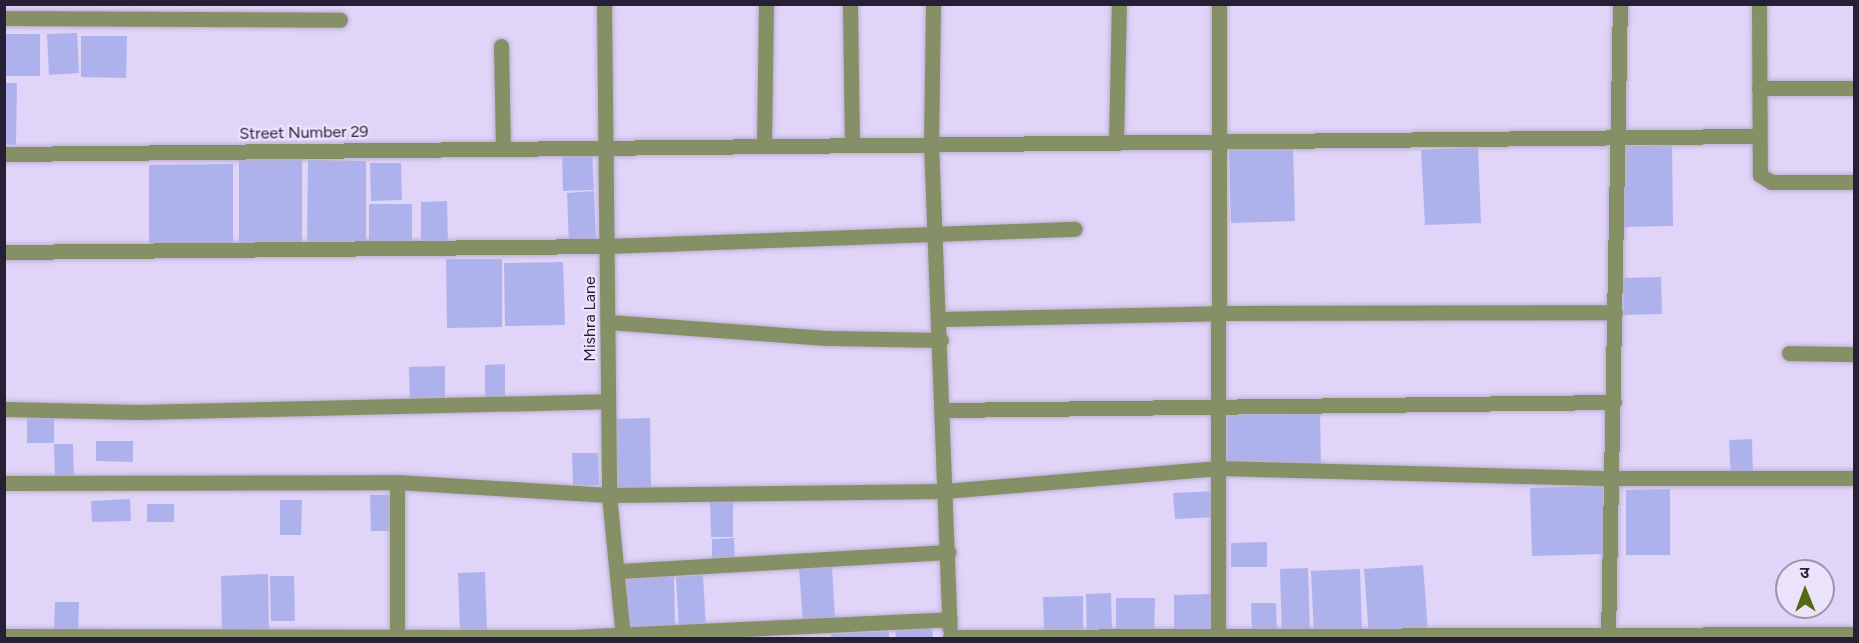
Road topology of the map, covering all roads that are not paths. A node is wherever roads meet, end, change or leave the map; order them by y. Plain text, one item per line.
1 (604, 4) edge
2 (766, 4) edge
3 (850, 4) edge
4 (933, 4) edge
5 (1119, 4) edge
6 (1219, 4) edge
7 (1620, 4) edge
8 (1759, 4) edge
9 (4, 18) edge
10 (340, 20) dead end
11 (501, 46) dead end
12 (1759, 88) junction
13 (1854, 88) edge
14 (1759, 136) junction
15 (1614, 138) junction
16 (1220, 141) junction
17 (1116, 142) junction
18 (931, 144) junction
19 (764, 145) junction
20 (852, 145) junction
21 (604, 148) junction
22 (502, 149) junction
23 (4, 154) edge
24 (1854, 182) edge
25 (1075, 229) dead end
26 (936, 236) junction
27 (608, 246) junction
28 (4, 252) edge
29 (1615, 312) junction
30 (1219, 313) junction
31 (939, 319) junction
32 (609, 322) junction
33 (941, 340) junction
34 (1790, 353) dead end
35 (1854, 354) edge
36 (608, 401) junction
37 (1614, 402) junction
38 (4, 409) edge
39 (1219, 409) junction
40 (943, 410) junction
41 (1219, 468) junction
42 (1612, 478) junction
43 (1854, 478) edge
44 (397, 482) junction
45 (4, 483) edge
46 (944, 491) junction
47 (609, 495) junction
48 (948, 552) junction
49 (618, 571) junction
50 (950, 619) junction
51 (761, 633) edge
52 (1854, 634) edge
53 (4, 636) edge
54 (623, 636) edge
55 (397, 637) edge
56 (468, 638) edge
57 (572, 638) edge
58 (950, 638) edge
59 (1218, 638) edge
60 (1608, 638) edge

1 - 21 street, Mishra Lane
2 - 19 street
3 - 20 street
4 - 18 street
5 - 17 street
6 - 16 street
7 - 15 street
8 - 12 street
9 - 10 street
11 - 22 street
12 - 13 street
12 - 14 street
14 - 15 street, Street Number 29
14 - 24 street
15 - 16 street, Street Number 29
15 - 29 street
16 - 17 street, Street Number 29
16 - 30 street
17 - 18 street, Street Number 29
18 - 20 street, Street Number 29
18 - 26 street
19 - 20 street, Street Number 29
19 - 21 street, Street Number 29
21 - 22 street, Street Number 29
21 - 27 street, Mishra Lane
22 - 23 street, Street Number 29
25 - 26 street
26 - 27 street
26 - 31 street
27 - 28 street
27 - 32 street, Mishra Lane
29 - 30 street
29 - 37 street
30 - 31 street
30 - 39 street
31 - 33 street
32 - 33 street
32 - 36 street, Mishra Lane
33 - 40 street
34 - 35 street
36 - 38 street
36 - 47 street, Mishra Lane
37 - 39 street
37 - 42 street
39 - 40 street
39 - 41 street
40 - 46 street
41 - 42 street
41 - 46 street
41 - 59 street
42 - 43 street
42 - 60 street
44 - 45 street
44 - 47 street
44 - 55 street
46 - 47 street
46 - 48 street
47 - 49 street, Mishra Lane
48 - 49 street
48 - 50 street
49 - 54 street, Mishra Lane
50 - 51 street
50 - 58 street
51 - 54 street
52 - 60 street
53 - 55 street
54 - 57 street
55 - 56 street
56 - 57 street
58 - 59 street
59 - 60 street

